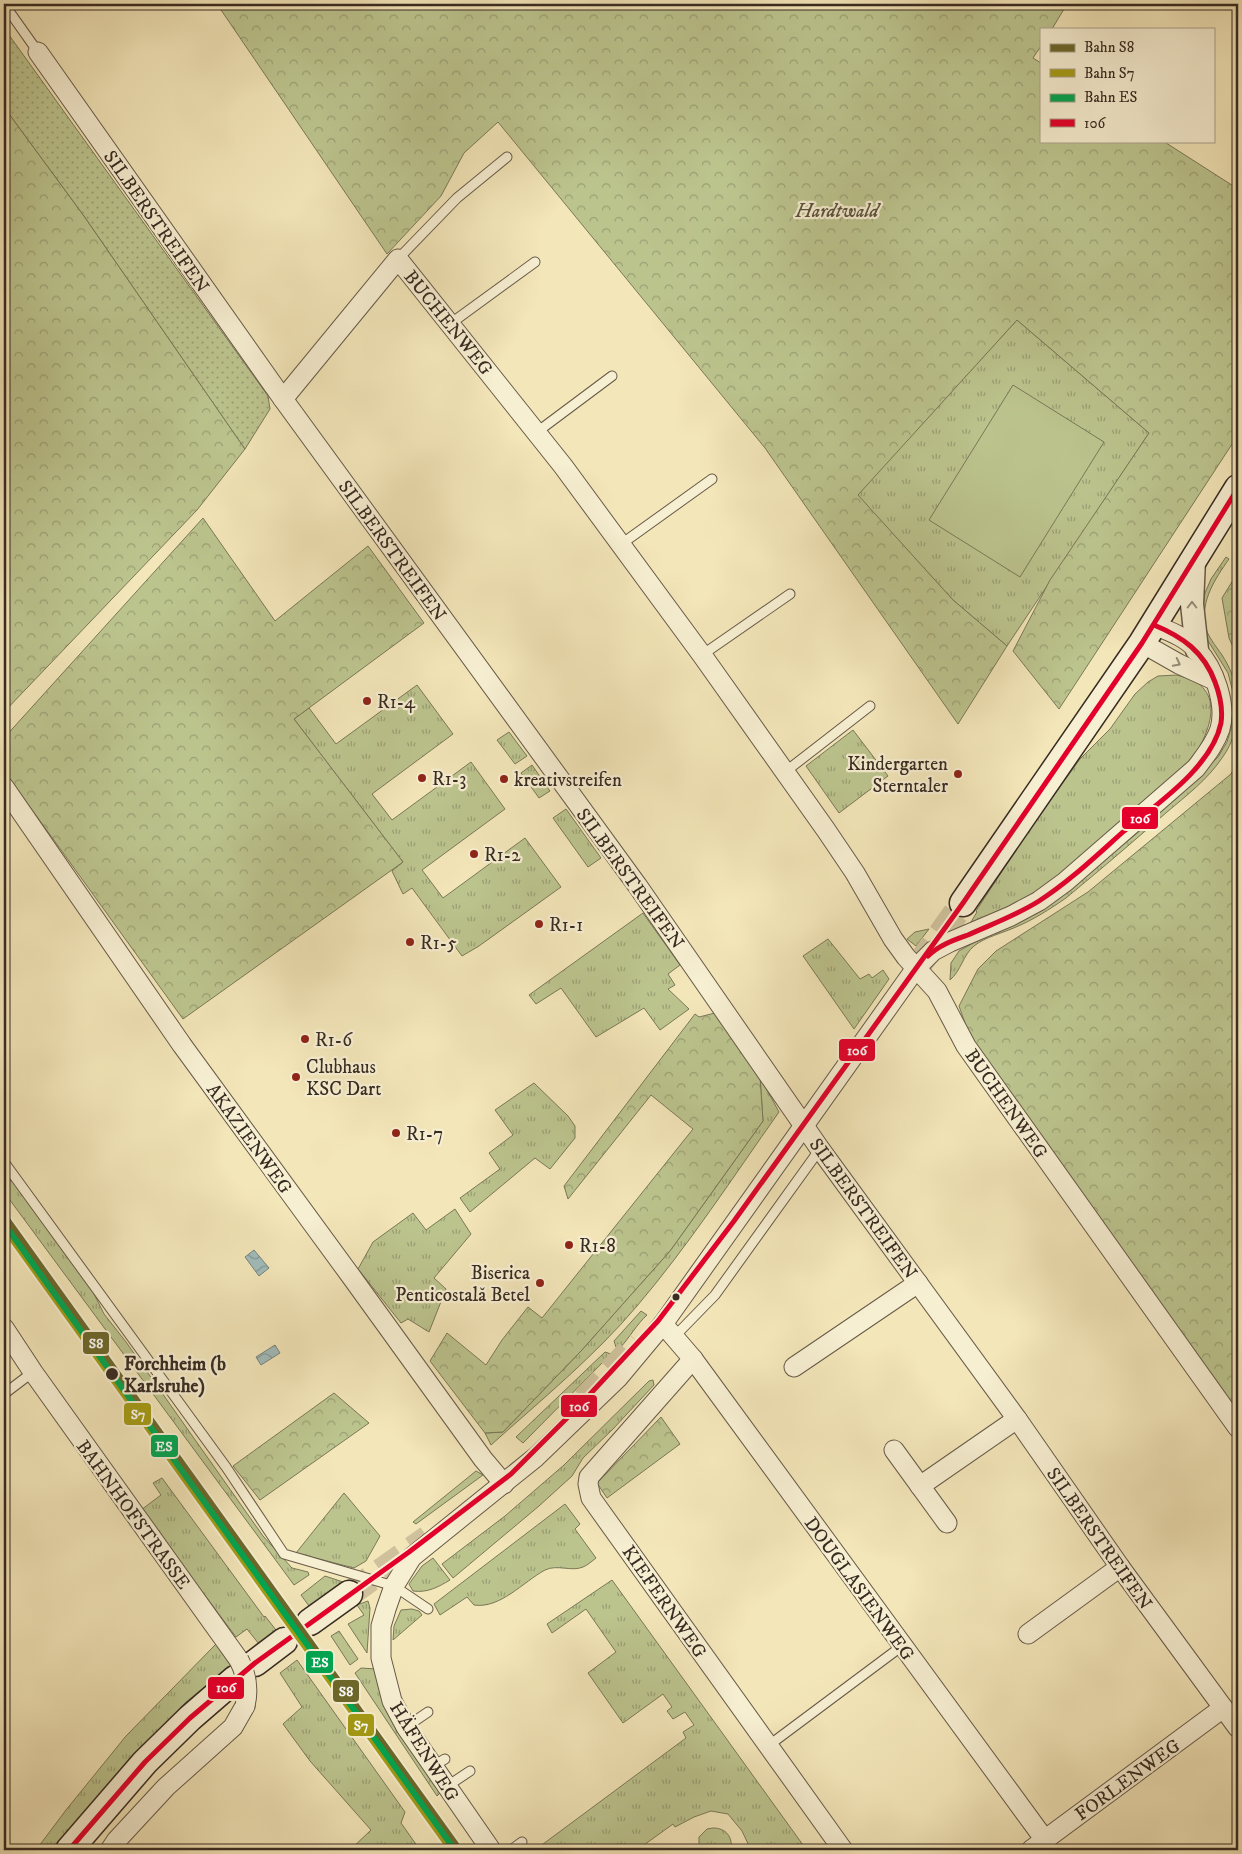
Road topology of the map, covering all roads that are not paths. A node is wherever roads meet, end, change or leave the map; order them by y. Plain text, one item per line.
1 (4, 4) edge
2 (38, 52) joint
3 (507, 157) dead end
4 (398, 259) junction
5 (536, 262) dead end
6 (450, 324) junction
7 (612, 376) dead end
8 (283, 398) junction
9 (537, 432) junction
10 (712, 479) dead end
11 (1238, 488) edge
12 (620, 545) junction
13 (1194, 560) junction
14 (790, 594) dead end
15 (1148, 634) junction
16 (1197, 650) junction
17 (702, 655) junction
18 (1214, 680) junction
19 (870, 706) dead end
20 (784, 772) junction
21 (4, 787) edge
22 (963, 903) tunnel mouth
23 (916, 968) junction
24 (804, 1125) junction
25 (820, 1148) junction
26 (4, 1162) edge
27 (918, 1283) junction
28 (4, 1328) edge
29 (668, 1331) junction
30 (693, 1359) junction
31 (794, 1367) dead end
32 (33, 1372) junction
33 (4, 1394) edge
34 (1017, 1420) junction
35 (1238, 1428) edge
36 (894, 1450) dead end
37 (504, 1484) junction
38 (920, 1486) junction
39 (947, 1523) dead end
40 (1120, 1567) junction
41 (394, 1586) junction
42 (349, 1594) tunnel mouth
43 (428, 1610) dead end
44 (310, 1622) dead end
45 (1028, 1634) dead end
46 (284, 1641) dead end
47 (902, 1646) junction
48 (243, 1668) junction
49 (1223, 1708) junction
50 (428, 1712) dead end
51 (406, 1727) junction
52 (1238, 1728) edge
53 (768, 1746) junction
54 (470, 1771) dead end
55 (446, 1787) junction
56 (522, 1842) dead end
57 (1038, 1845) edge
58 (70, 1850) edge
59 (110, 1850) edge
60 (491, 1850) edge
61 (510, 1850) edge
62 (843, 1850) edge

1 - 2 lane, SILBERSTREIFEN
2 - 8 street, SILBERSTREIFEN
3 - 4 lane, BUCHENWEG
4 - 6 street, BUCHENWEG
4 - 8 street
5 - 6 lane
6 - 9 street, BUCHENWEG
7 - 9 lane
8 - 24 street, SILBERSTREIFEN
9 - 12 street, BUCHENWEG
10 - 12 lane
11 - 13 main road
12 - 17 street, BUCHENWEG
13 - 15 main road
16 -> 13 street
14 - 17 lane
15 - 16 street
15 -> 18 street
15 - 22 main road
16 - 18 street, HÄFENWEG
17 - 20 street, BUCHENWEG
18 - 23 street, HÄFENWEG
19 - 20 lane
20 - 23 street, BUCHENWEG
21 - 37 street, AKAZIENWEG
23 - 24 street, HÄFENWEG
23 - 35 street, BUCHENWEG
24 - 25 street, SILBERSTREIFEN
24 - 29 street, HÄFENWEG
25 - 27 street, SILBERSTREIFEN
25 - 29 lane
26 - 41 lane
27 - 31 street
27 - 34 street, SILBERSTREIFEN
28 - 32 street, BAHNHOFSTRASSE
29 - 30 street, DOUGLASIENWEG
29 - 37 street, HÄFENWEG
30 - 47 street, DOUGLASIENWEG
30 - 53 street, KIEFERNWEG
32 - 33 lane
32 - 48 street, BAHNHOFSTRASSE
34 - 38 street
34 - 40 street, SILBERSTREIFEN
36 - 38 street
37 - 41 street, HÄFENWEG
38 - 39 street
40 - 45 street
40 - 49 street, SILBERSTREIFEN
41 - 43 lane
41 - 51 street, HÄFENWEG
42 - 44 main road
46 - 48 main road
47 - 53 lane
47 - 57 street, DOUGLASIENWEG
48 - 58 main road
48 - 59 street, BAHNHOFSTRASSE, bridge
49 - 52 street, SILBERSTREIFEN
49 - 57 street, FORLENWEG
50 - 51 lane
51 - 55 street, HÄFENWEG
53 - 62 street, KIEFERNWEG
54 - 55 lane
55 - 60 street, HÄFENWEG
56 - 61 lane

